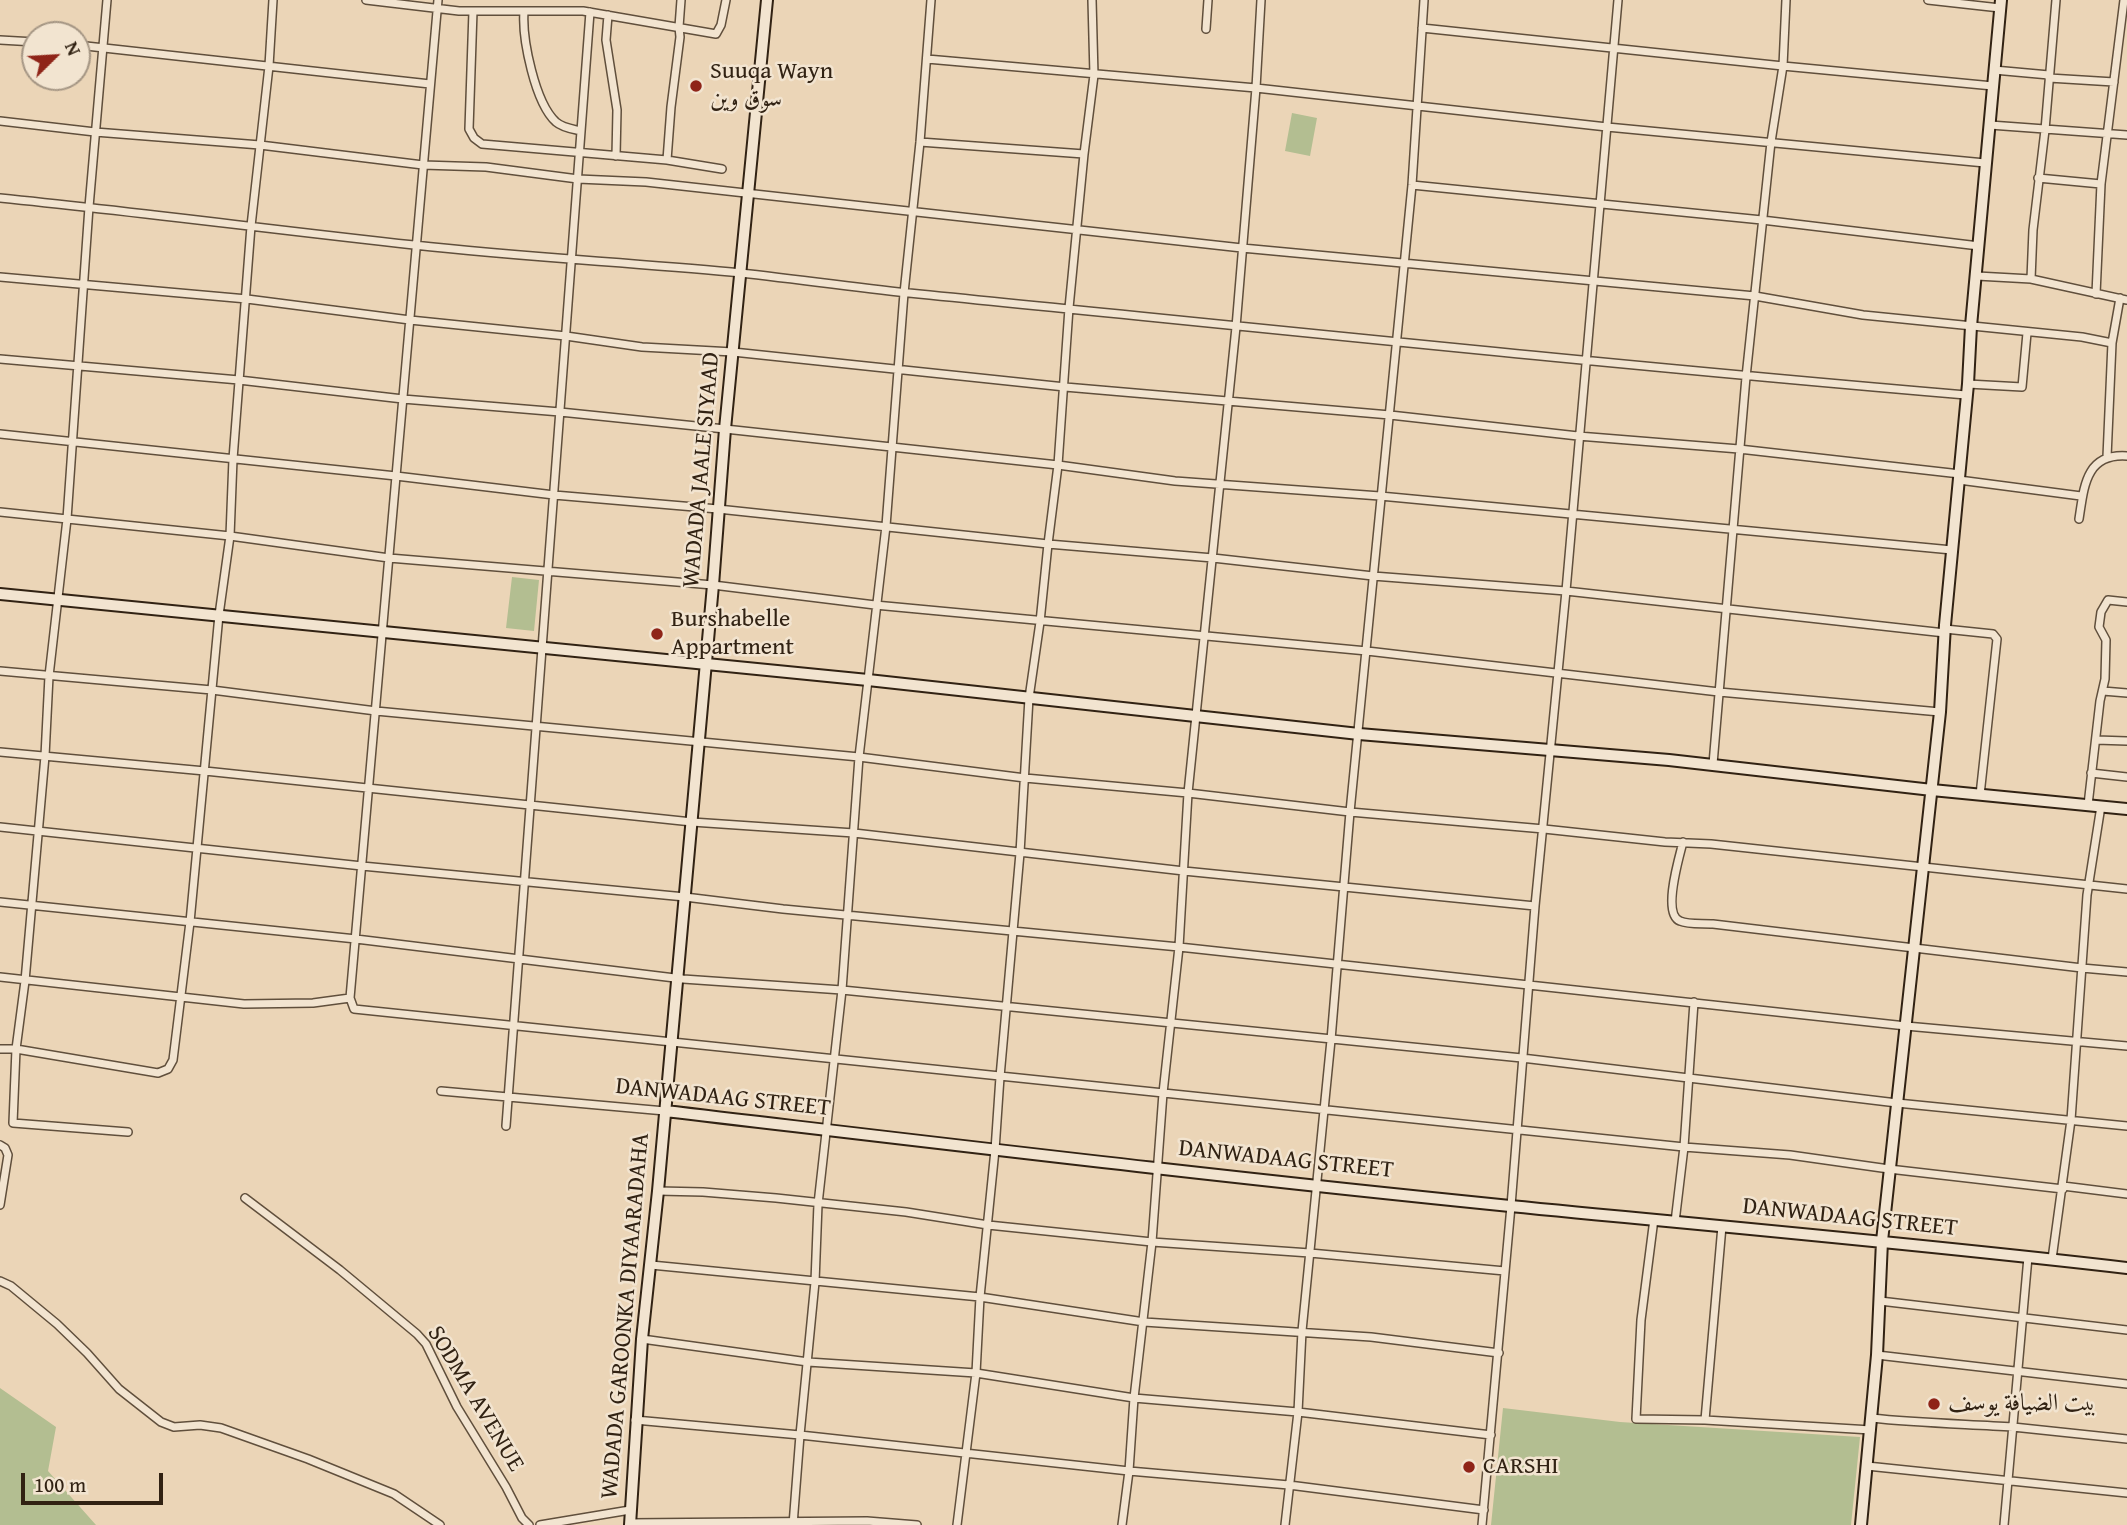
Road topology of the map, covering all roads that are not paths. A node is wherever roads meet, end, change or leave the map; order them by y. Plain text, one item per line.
1 (107, 0) edge
2 (273, 0) edge
3 (366, 0) edge
4 (681, 0) edge
5 (726, 0) edge
6 (767, 0) edge
7 (931, 0) edge
8 (1092, 0) edge
9 (1208, 0) edge
10 (1261, 0) edge
11 (1424, 0) edge
12 (1618, 0) edge
13 (1786, 0) edge
14 (1928, 0) edge
15 (2056, 0) edge
16 (2123, 0) edge
17 (438, 3) edge
18 (2000, 4) edge
19 (473, 11) junction
20 (524, 12) junction
21 (590, 12) junction
22 (608, 15) junction
23 (679, 27) junction
24 (1422, 28) junction
25 (1206, 29) dead end
26 (0, 40) edge
27 (21, 41) edge
28 (91, 46) edge
29 (103, 47) junction
30 (1613, 47) junction
31 (927, 59) junction
32 (269, 65) junction
33 (1783, 66) junction
34 (1994, 70) junction
35 (1094, 75) junction
36 (2049, 77) junction
37 (2114, 82) junction
38 (430, 84) junction
39 (1993, 86) junction
40 (1256, 88) junction
41 (1418, 106) junction
42 (0, 121) edge
43 (1990, 125) junction
44 (1607, 127) junction
45 (2045, 130) junction
46 (581, 131) junction
47 (96, 132) junction
48 (2106, 135) junction
49 (2127, 135) edge
50 (919, 142) junction
51 (1771, 142) junction
52 (260, 145) junction
53 (580, 152) junction
54 (1084, 154) junction
55 (617, 156) junction
56 (667, 160) junction
57 (1985, 163) junction
58 (423, 164) junction
59 (722, 169) dead end
60 (2038, 178) junction
61 (578, 179) junction
62 (2101, 184) junction
63 (1412, 185) junction
64 (749, 194) junction
65 (0, 198) edge
66 (1601, 203) junction
67 (89, 207) junction
68 (913, 210) junction
69 (1762, 220) junction
70 (251, 226) junction
71 (1077, 230) junction
72 (416, 246) junction
73 (1979, 246) junction
74 (1242, 248) junction
75 (572, 260) junction
76 (1404, 264) junction
77 (741, 273) junction
78 (1977, 276) junction
79 (0, 277) edge
80 (2031, 279) junction
81 (1592, 281) junction
82 (83, 284) junction
83 (904, 293) junction
84 (2096, 294) junction
85 (1755, 296) junction
86 (247, 299) junction
87 (2123, 299) edge
88 (1069, 308) junction
89 (410, 320) junction
90 (1971, 326) junction
91 (1236, 327) junction
92 (2027, 333) junction
93 (566, 336) junction
94 (1397, 343) junction
95 (2112, 343) junction
96 (733, 352) junction
97 (0, 359) edge
98 (1586, 362) junction
99 (78, 366) junction
100 (898, 369) junction
101 (1746, 377) junction
102 (239, 380) junction
103 (1065, 387) junction
104 (1967, 390) junction
105 (403, 399) junction
106 (1229, 402) junction
107 (560, 412) junction
108 (1390, 415) junction
109 (725, 429) junction
110 (0, 434) edge
111 (1578, 436) junction
112 (72, 443) junction
113 (892, 447) junction
114 (1739, 449) junction
115 (2127, 456) edge
116 (2108, 457) junction
117 (233, 459) junction
118 (1058, 465) junction
119 (396, 476) junction
120 (1960, 477) junction
121 (1219, 485) junction
122 (554, 495) junction
123 (1380, 496) junction
124 (2081, 496) junction
125 (718, 509) junction
126 (0, 512) edge
127 (1572, 514) junction
128 (67, 519) junction
129 (2079, 519) dead end
130 (886, 526) junction
131 (1733, 530) junction
132 (230, 536) junction
133 (1048, 544) junction
134 (1952, 550) junction
135 (389, 558) junction
136 (1213, 558) junction
137 (548, 572) junction
138 (1373, 576) junction
139 (713, 585) junction
140 (1566, 591) junction
141 (0, 594) edge
142 (58, 598) junction
143 (2127, 601) edge
144 (875, 606) junction
145 (1727, 608) junction
146 (219, 615) junction
147 (1040, 622) junction
148 (383, 631) junction
149 (1945, 631) junction
150 (1203, 636) junction
151 (542, 647) junction
152 (1367, 651) junction
153 (705, 663) junction
154 (0, 671) edge
155 (1558, 673) junction
156 (49, 676) junction
157 (868, 680) junction
158 (212, 690) junction
159 (2103, 691) junction
160 (1719, 692) junction
161 (2127, 693) edge
162 (1029, 698) junction
163 (376, 711) junction
164 (1940, 712) junction
165 (1197, 715) junction
166 (536, 726) junction
167 (1359, 734) junction
168 (2096, 740) junction
169 (2127, 741) edge
170 (698, 742) junction
171 (1551, 750) junction
172 (0, 752) edge
173 (45, 756) junction
174 (859, 757) junction
175 (1713, 764) junction
176 (205, 771) junction
177 (2091, 773) junction
178 (2127, 777) edge
179 (1025, 778) junction
180 (369, 789) junction
181 (1931, 790) junction
182 (1188, 793) junction
183 (1980, 795) junction
184 (2088, 805) junction
185 (530, 806) junction
186 (2101, 806) junction
187 (2127, 809) edge
188 (1350, 812) junction
189 (692, 822) junction
190 (0, 827) edge
191 (1544, 829) junction
192 (37, 832) junction
193 (854, 833) junction
194 (1683, 842) junction
195 (197, 847) junction
196 (1020, 853) junction
197 (362, 866) junction
198 (1922, 867) junction
199 (1184, 871) junction
200 (524, 882) junction
201 (2089, 884) junction
202 (1344, 886) junction
203 (2127, 889) edge
204 (685, 897) junction
205 (0, 902) edge
206 (30, 905) junction
207 (1535, 906) junction
208 (849, 915) junction
209 (190, 922) junction
210 (1013, 930) junction
211 (356, 939) junction
212 (1179, 947) junction
213 (1915, 948) junction
214 (518, 958) junction
215 (1337, 964) junction
216 (2082, 968) junction
217 (2127, 972) edge
218 (0, 977) edge
219 (677, 978) junction
220 (24, 981) junction
221 (1529, 984) junction
222 (842, 990) junction
223 (179, 996) junction
224 (350, 998) junction
225 (1694, 1002) junction
226 (1006, 1007) junction
227 (1171, 1023) junction
228 (513, 1026) junction
229 (1906, 1026) junction
230 (1331, 1040) junction
231 (2077, 1041) junction
232 (671, 1043) junction
233 (2127, 1045) edge
234 (0, 1049) edge
235 (16, 1049) junction
236 (1522, 1058) junction
237 (835, 1060) junction
238 (1000, 1077) junction
239 (1687, 1079) junction
240 (441, 1091) dead end
241 (1163, 1093) junction
242 (508, 1097) junction
243 (1897, 1103) junction
244 (1324, 1110) junction
245 (665, 1111) junction
246 (2071, 1120) junction
247 (506, 1126) dead end
248 (2127, 1126) edge
249 (1517, 1129) junction
250 (827, 1131) junction
251 (128, 1132) dead end
252 (0, 1145) edge
253 (1684, 1147) junction
254 (995, 1150) junction
255 (1157, 1167) junction
256 (1889, 1169) junction
257 (1316, 1185) junction
258 (2063, 1187) junction
259 (658, 1191) junction
260 (2127, 1194) edge
261 (245, 1198) dead end
262 (818, 1204) junction
263 (0, 1205) edge
264 (1511, 1206) junction
265 (1654, 1219) junction
266 (1675, 1222) junction
267 (988, 1225) junction
268 (1722, 1226) junction
269 (1882, 1241) junction
270 (1152, 1242) junction
271 (1310, 1253) junction
272 (2028, 1257) junction
273 (2052, 1259) junction
274 (651, 1265) junction
275 (2127, 1268) edge
276 (1505, 1271) junction
277 (0, 1282) edge
278 (815, 1282) junction
279 (979, 1297) junction
280 (1880, 1301) junction
281 (2023, 1317) junction
282 (1144, 1322) junction
283 (2127, 1330) edge
284 (1302, 1331) junction
285 (642, 1339) junction
286 (1499, 1353) junction
287 (1877, 1355) junction
288 (808, 1362) junction
289 (2019, 1371) junction
290 (976, 1373) junction
291 (2127, 1384) edge
292 (1134, 1398) junction
293 (1298, 1412) junction
294 (1871, 1418) junction
295 (635, 1420) junction
296 (1705, 1420) junction
297 (2014, 1427) junction
298 (1871, 1430) junction
299 (800, 1434) junction
300 (1491, 1435) junction
301 (2127, 1439) edge
302 (967, 1453) junction
303 (1867, 1466) junction
304 (1129, 1471) junction
305 (2010, 1482) junction
306 (1289, 1485) junction
307 (2127, 1493) edge
308 (630, 1510) junction
309 (1484, 1510) junction
310 (793, 1523) edge
311 (630, 1524) edge
312 (440, 1525) edge
313 (529, 1525) edge
314 (540, 1525) edge
315 (917, 1525) edge
316 (957, 1525) edge
317 (1122, 1525) edge
318 (1285, 1525) edge
319 (1482, 1525) edge
320 (1861, 1525) edge
321 (2004, 1525) edge

1 - 29 street
2 - 32 street
3 - 17 street
4 - 23 street
5 - 23 street
6 - 64 street, WADADA JAALE SIYAAD
7 - 31 street
8 - 35 street
9 - 25 street
10 - 40 street
11 - 24 street
12 - 30 street
13 - 33 street
14 - 18 street
15 - 36 street
16 - 37 street
17 - 19 street
17 - 38 street
18 - 34 street
19 - 20 street
19 - 53 street
20 - 21 street
20 - 46 street
21 - 22 street
21 - 46 street
22 - 23 street
22 - 55 street
23 - 56 street
24 - 30 street
24 - 41 street
26 - 27 street
28 - 29 street
29 - 32 street
29 - 47 street
30 - 33 street
30 - 44 street
31 - 35 street
31 - 50 street
32 - 38 street
32 - 52 street
33 - 39 street
33 - 51 street
34 - 36 street
34 - 39 street
35 - 40 street
35 - 54 street
36 - 37 street
36 - 45 street
37 - 48 street
38 - 58 street
39 - 43 street
40 - 41 street
40 - 74 street
41 - 44 street
41 - 63 street
42 - 47 street
43 - 45 street
43 - 57 street
44 - 51 street
44 - 66 street
45 - 48 street
45 - 60 street
46 - 53 street
47 - 52 street
47 - 67 street
48 - 49 street
48 - 62 street
50 - 54 street
50 - 68 street
51 - 57 street
51 - 69 street
52 - 58 street
52 - 70 street
53 - 55 street
53 - 61 street
54 - 71 street
55 - 56 street
56 - 59 street
57 - 73 street
58 - 61 street
58 - 72 street
60 - 62 street
60 - 80 street
61 - 64 street
61 - 75 street
62 - 84 street
63 - 66 street
63 - 76 street
64 - 68 street
64 - 77 street, WADADA JAALE SIYAAD
65 - 67 street
66 - 69 street
66 - 81 street
67 - 70 street
67 - 82 street
68 - 71 street
68 - 83 street
69 - 73 street
69 - 85 street
70 - 72 street
70 - 86 street
71 - 74 street
71 - 88 street
72 - 75 street
72 - 89 street
73 - 78 street
74 - 76 street
74 - 91 street
75 - 77 street
75 - 93 street
76 - 81 street
76 - 94 street
77 - 83 street
77 - 96 street, WADADA JAALE SIYAAD
78 - 80 street
78 - 90 street
79 - 82 street
80 - 84 street
81 - 85 street
81 - 98 street
82 - 86 street
82 - 99 street
83 - 88 street
83 - 100 street
84 - 87 street
85 - 90 street
85 - 101 street
86 - 89 street
86 - 102 street
87 - 95 street
88 - 91 street
88 - 103 street
89 - 93 street
89 - 105 street
90 - 92 street
90 - 104 street
91 - 94 street
91 - 106 street
92 - 95 street
92 - 104 street
93 - 96 street
93 - 107 street
94 - 98 street
94 - 108 street
95 - 116 street
96 - 100 street
96 - 109 street, WADADA JAALE SIYAAD
97 - 99 street
98 - 101 street
98 - 111 street
99 - 102 street
99 - 112 street
100 - 103 street
100 - 113 street
101 - 104 street
101 - 114 street
102 - 105 street
102 - 117 street
103 - 106 street
103 - 118 street
104 - 120 street
105 - 107 street
105 - 119 street
106 - 108 street
106 - 121 street
107 - 109 street
107 - 122 street
108 - 111 street
108 - 123 street
109 - 113 street
109 - 125 street, WADADA JAALE SIYAAD
110 - 112 street
111 - 114 street
111 - 127 street
112 - 117 street
112 - 128 street
113 - 118 street
113 - 130 street
114 - 120 street
114 - 131 street
115 - 116 street
116 - 124 street
117 - 119 street
117 - 132 street
118 - 121 street
118 - 133 street
119 - 122 street
119 - 135 street
120 - 124 street
120 - 134 street
121 - 123 street
121 - 136 street
122 - 125 street
122 - 137 street
123 - 127 street
123 - 138 street
124 - 129 street
125 - 130 street
125 - 139 street, WADADA JAALE SIYAAD
126 - 128 street
127 - 131 street
127 - 140 street
128 - 132 street
128 - 142 street
130 - 133 street
130 - 144 street
131 - 134 street
131 - 145 street
132 - 135 street
132 - 146 street
133 - 136 street
133 - 147 street
134 - 149 street
135 - 137 street
135 - 148 street
136 - 138 street
136 - 150 street
137 - 139 street
137 - 151 street
138 - 140 street
138 - 152 street
139 - 144 street
139 - 153 street, WADADA JAALE SIYAAD
140 - 145 street
140 - 155 street
141 - 142 street
142 - 146 street
142 - 156 street
143 - 159 street
144 - 147 street
144 - 157 street
145 - 149 street
145 - 160 street
146 - 148 street
146 - 158 street
147 - 150 street
147 - 162 street
148 - 151 street
148 - 163 street
149 - 164 street
149 - 183 street
150 - 152 street
150 - 165 street
151 - 153 street
151 - 166 street
152 - 155 street
152 - 167 street
153 - 157 street
153 - 170 street, WADADA JAALE SIYAAD
154 - 156 street
155 - 160 street
155 - 171 street
156 - 158 street
156 - 173 street
157 - 162 street
157 - 174 street
158 - 163 street
158 - 176 street
159 - 161 street
159 - 168 street
160 - 164 street
160 - 175 street
162 - 165 street
162 - 179 street
163 - 166 street
163 - 180 street
164 - 181 street
165 - 167 street
165 - 182 street
166 - 170 street
166 - 185 street
167 - 171 street
167 - 188 street
168 - 169 street
168 - 177 street
170 - 174 street
170 - 189 street, WADADA JAALE SIYAAD
171 - 175 street
171 - 191 street
172 - 173 street
173 - 176 street
173 - 192 street
174 - 179 street
174 - 193 street
175 - 181 street
176 - 180 street
176 - 195 street
177 - 178 street
177 - 184 street
179 - 182 street
179 - 196 street
180 - 185 street
180 - 197 street
181 - 183 street
181 - 198 street
182 - 188 street
182 - 199 street
183 - 184 street
184 - 186 street
185 - 189 street
185 - 200 street
186 - 187 street
186 - 201 street
188 - 191 street
188 - 202 street
189 - 193 street
189 - 204 street, WADADA JAALE SIYAAD
190 - 192 street
191 - 194 street
191 - 207 street
192 - 195 street
192 - 206 street
193 - 196 street
193 - 208 street
194 - 198 street
194 - 213 street
195 - 197 street
195 - 209 street
196 - 199 street
196 - 210 street
197 - 200 street
197 - 211 street
198 - 201 street
198 - 213 street
199 - 202 street
199 - 212 street
200 - 204 street
200 - 214 street
201 - 203 street
201 - 216 street
202 - 207 street
202 - 215 street
204 - 208 street
204 - 219 street, WADADA JAALE SIYAAD
205 - 206 street
206 - 209 street
206 - 220 street
207 - 221 street
208 - 210 street
208 - 222 street
209 - 211 street
209 - 223 street
210 - 212 street
210 - 226 street
211 - 214 street
211 - 224 street
212 - 215 street
212 - 227 street
213 - 216 street
213 - 229 street
214 - 219 street
214 - 228 street
215 - 221 street
215 - 230 street
216 - 217 street
216 - 231 street
218 - 220 street
219 - 222 street
219 - 232 street, WADADA JAALE SIYAAD
220 - 223 street
220 - 235 street
221 - 225 street
221 - 236 street
222 - 226 street
222 - 237 street
223 - 224 street
223 - 235 street
224 - 228 street
225 - 229 street
225 - 239 street
226 - 227 street
226 - 238 street
227 - 230 street
227 - 241 street
228 - 232 street
228 - 242 street
229 - 231 street
229 - 243 street
230 - 236 street
230 - 244 street
231 - 233 street
231 - 246 street
232 - 237 street
232 - 245 street, WADADA JAALE SIYAAD
234 - 235 street
235 - 251 street
236 - 239 street
236 - 249 street
237 - 238 street
237 - 250 street
238 - 241 street
238 - 254 street
239 - 243 street
239 - 253 street
240 - 242 street, DANWADAAG STREET
241 - 244 street
241 - 255 street
242 - 245 street, DANWADAAG STREET
242 - 247 street
243 - 246 street
243 - 256 street
244 - 249 street
244 - 257 street
245 - 250 street, DANWADAAG STREET
245 - 259 street, WADADA GAROONKA DIYAARADAHA
246 - 248 street
246 - 258 street
249 - 253 street
249 - 264 street
250 - 254 street, DANWADAAG STREET
250 - 262 street
252 - 263 street
253 - 256 street
253 - 266 street
254 - 255 street, DANWADAAG STREET
254 - 267 street
255 - 257 street, DANWADAAG STREET
255 - 270 street
256 - 258 street
256 - 269 street
257 - 264 street, DANWADAAG STREET
257 - 271 street
258 - 260 street
258 - 273 street
259 - 262 street
259 - 274 street, WADADA GAROONKA DIYAARADAHA
261 - 313 street, SODMA AVENUE
262 - 267 street
262 - 278 street
264 - 265 street, DANWADAAG STREET
264 - 276 street
265 - 266 street, DANWADAAG STREET
265 - 296 street
266 - 268 street, DANWADAAG STREET
267 - 270 street
267 - 279 street
268 - 269 street, DANWADAAG STREET
268 - 296 street
269 - 272 street, DANWADAAG STREET
269 - 280 street
270 - 271 street
270 - 282 street
271 - 276 street
271 - 284 street
272 - 273 street, DANWADAAG STREET
272 - 281 street
273 - 275 street, DANWADAAG STREET
274 - 278 street
274 - 285 street, WADADA GAROONKA DIYAARADAHA
276 - 286 street
277 - 312 street
278 - 279 street
278 - 288 street
279 - 282 street
279 - 290 street
280 - 281 street
280 - 287 street
281 - 283 street
281 - 289 street
282 - 284 street
282 - 292 street
284 - 286 street
284 - 293 street
285 - 288 street
285 - 295 street, WADADA GAROONKA DIYAARADAHA
286 - 300 street
287 - 289 street
287 - 294 street
288 - 290 street
288 - 299 street
289 - 291 street
289 - 297 street
290 - 292 street
290 - 302 street
292 - 293 street
292 - 304 street
293 - 300 street
293 - 306 street
294 - 297 street
294 - 298 street
295 - 299 street
295 - 308 street, WADADA GAROONKA DIYAARADAHA
296 - 298 street
297 - 301 street
297 - 305 street
298 - 303 street
299 - 302 street
299 - 310 street
300 - 309 street
302 - 304 street
302 - 316 street
303 - 305 street
303 - 320 street
304 - 306 street
304 - 317 street
305 - 307 street
305 - 321 street
306 - 309 street
306 - 318 street
308 - 311 street, WADADA GAROONKA DIYAARADAHA
308 - 314 street
309 - 319 street
310 - 311 street
310 - 315 street

